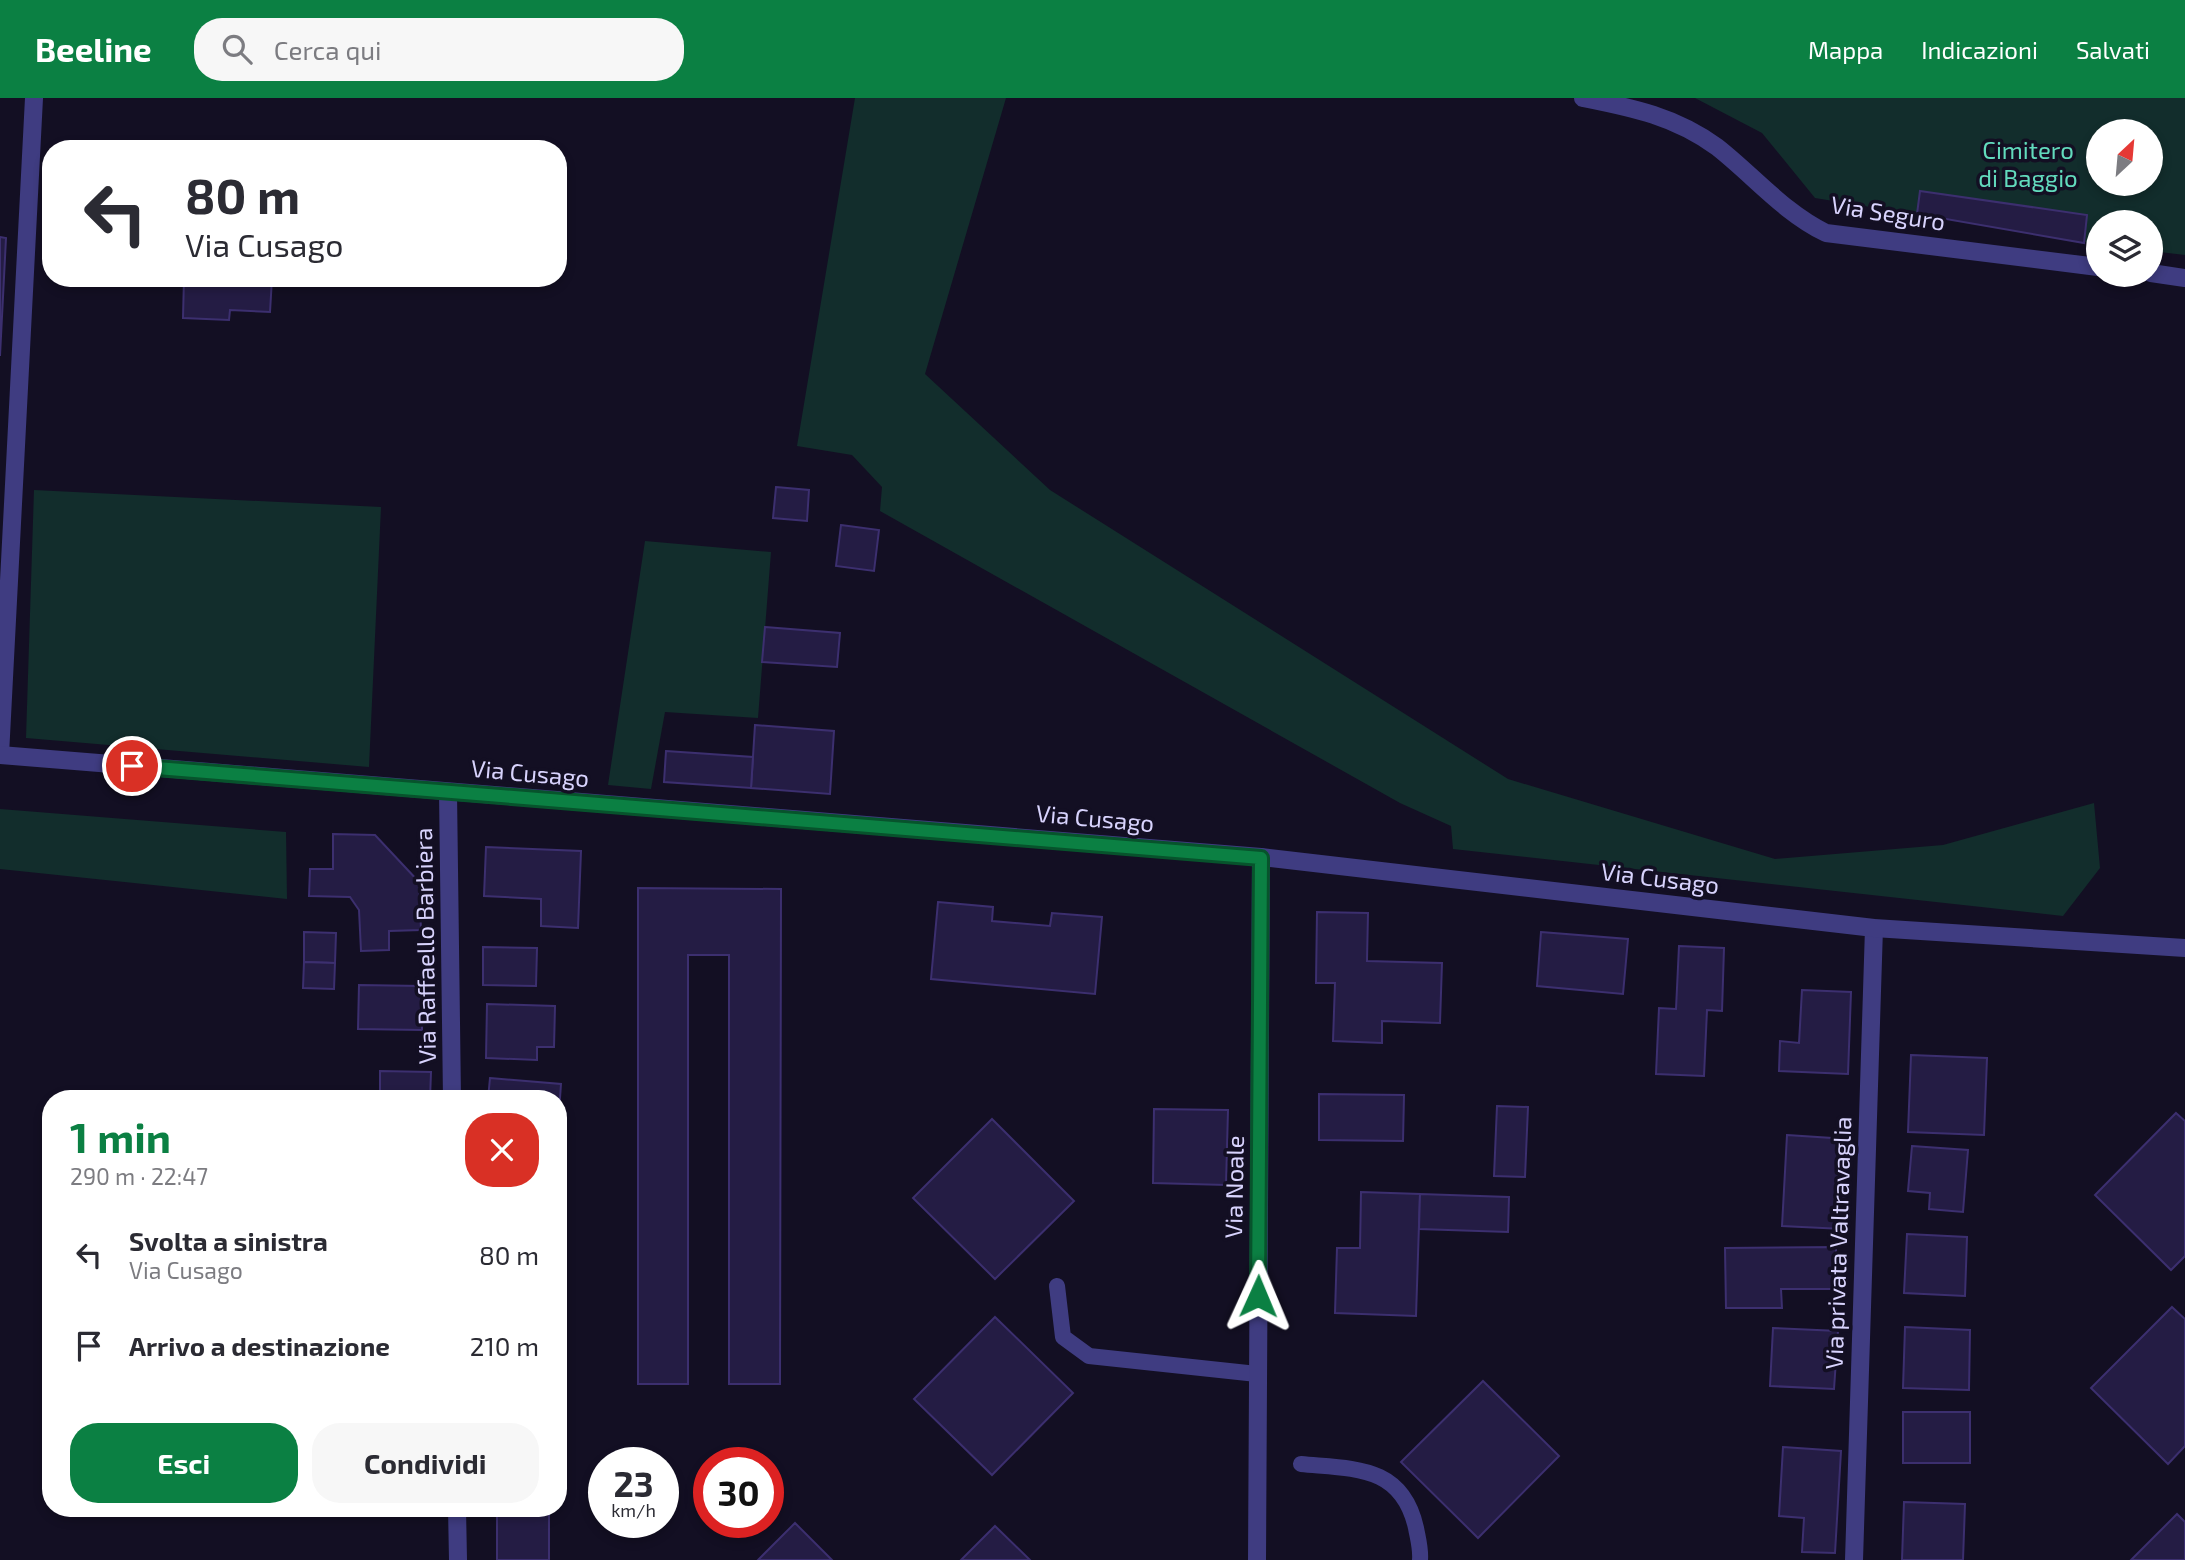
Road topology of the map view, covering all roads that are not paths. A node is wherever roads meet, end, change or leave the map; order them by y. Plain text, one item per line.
1 (34, 98) edge
2 (1583, 98) edge
3 (2086, 266) edge
4 (2163, 275) edge
5 (2185, 278) edge
6 (0, 755) edge
7 (448, 792) junction
8 (1261, 858) junction
9 (1874, 928) junction
10 (2185, 948) edge
11 (452, 1090) edge
12 (1057, 1286) dead end
13 (1257, 1374) junction
14 (1301, 1464) dead end
15 (457, 1517) edge
16 (458, 1560) edge
17 (1257, 1560) edge
18 (1420, 1560) edge
19 (1854, 1560) edge

1 - 6 street
2 - 3 street, Via Seguro
4 - 5 street
6 - 7 street, Via Cusago
7 - 8 street, Via Cusago
7 - 11 street, Via Raffaello Barbiera
8 - 9 street, Via Cusago
8 - 13 street, Via Noale
9 - 10 street, Via Cusago
9 - 19 street, Via privata Valtravaglia
12 - 13 lane
13 - 17 street, Via Noale
14 - 18 lane
15 - 16 street

